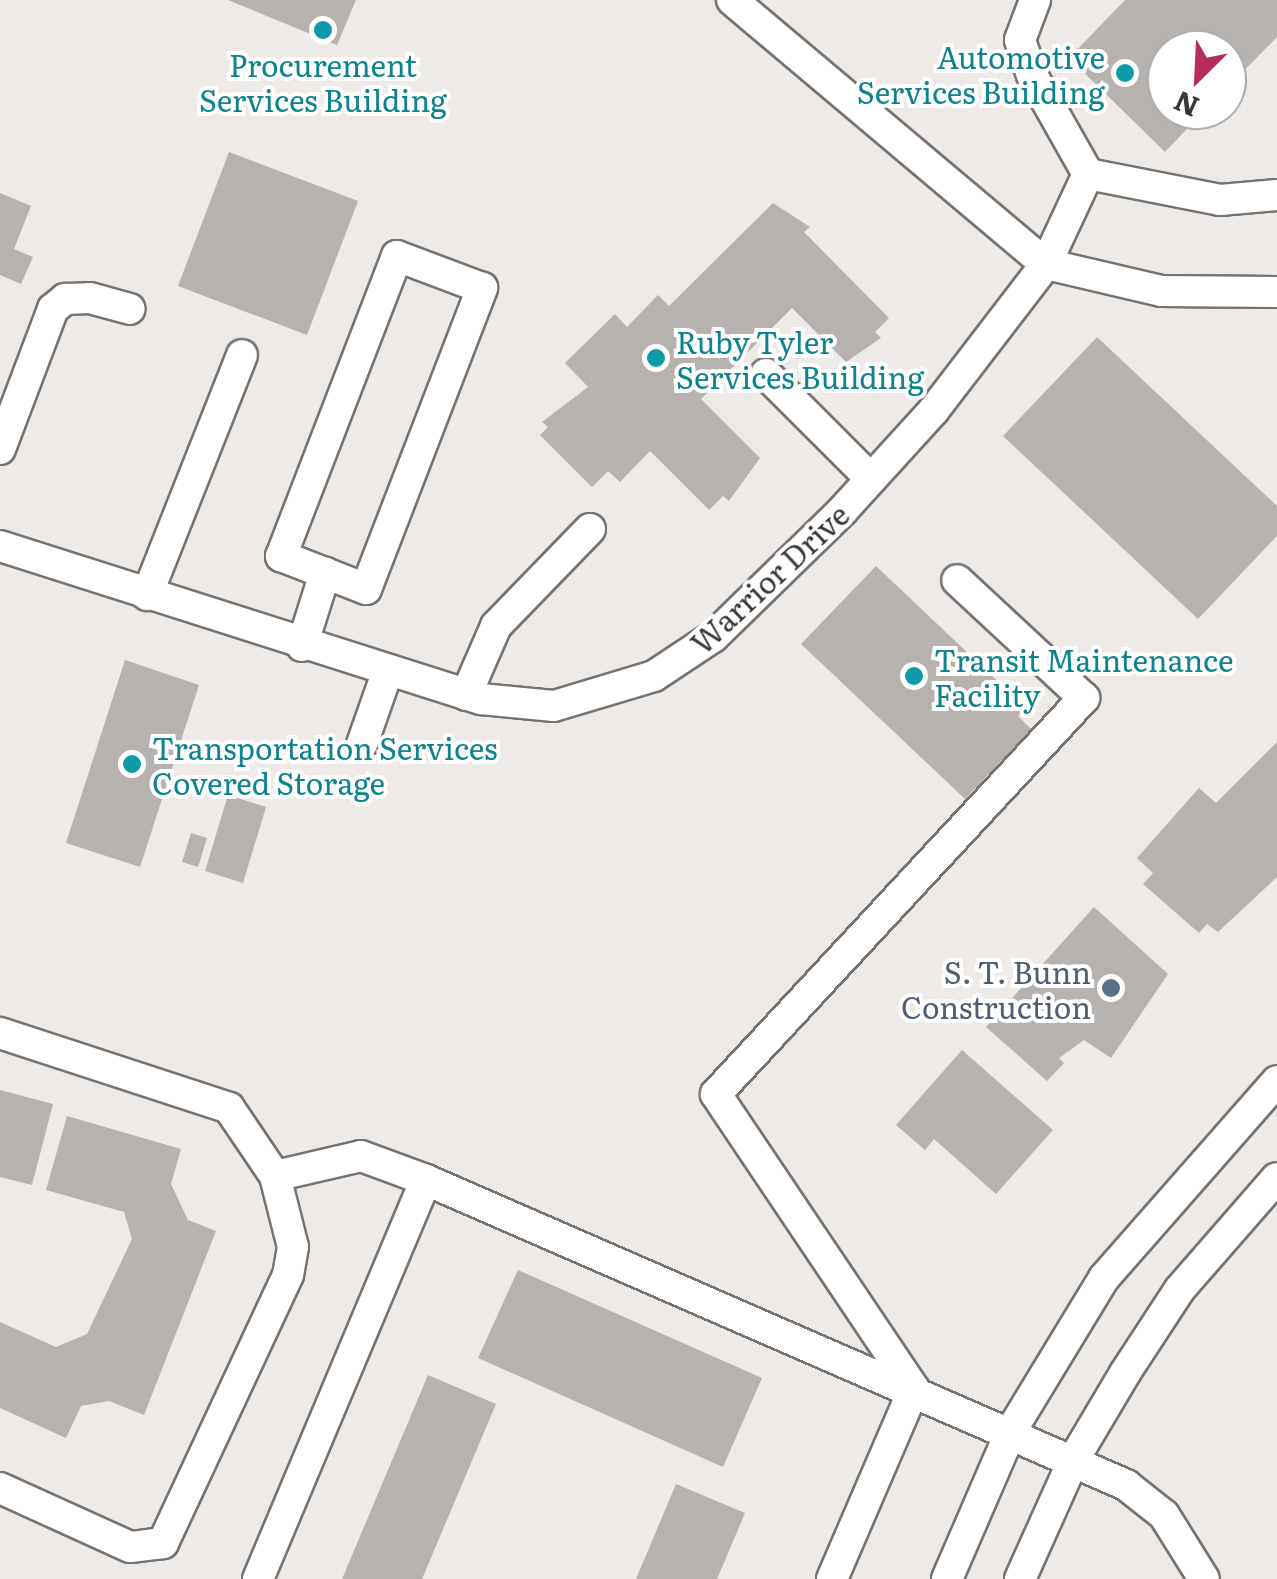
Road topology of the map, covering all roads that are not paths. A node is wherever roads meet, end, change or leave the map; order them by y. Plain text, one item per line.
1 (732, 0) edge
2 (1035, 0) edge
3 (1088, 174) junction
4 (1277, 195) edge
5 (1046, 264) junction
6 (1277, 292) edge
7 (130, 310) dead end
8 (242, 355) dead end
9 (766, 374) dead end
10 (0, 449) edge
11 (871, 479) junction
12 (590, 529) dead end
13 (0, 546) edge
14 (325, 573) junction
15 (957, 580) dead end
16 (147, 595) junction
17 (302, 646) junction
18 (387, 674) junction
19 (466, 695) junction
20 (362, 744) dead end
21 (0, 1033) edge
22 (1277, 1081) edge
23 (275, 1176) junction
24 (1277, 1178) edge
25 (426, 1180) junction
26 (914, 1389) junction
27 (1011, 1431) junction
28 (1074, 1459) junction
29 (0, 1488) edge
30 (258, 1579) edge
31 (832, 1579) edge
32 (947, 1579) edge
33 (1020, 1579) edge
34 (1204, 1579) edge

1 - 5 street
2 - 3 street
3 - 4 street
3 - 5 street, Warrior Drive
5 - 6 street
5 - 11 street, Warrior Drive
7 - 10 street
8 - 16 street
9 - 11 street
11 - 19 street, Warrior Drive
12 - 19 street
13 - 16 street, Warrior Drive
14 - 14 street
14 - 17 street
15 - 26 street
16 - 17 street, Warrior Drive
17 - 18 street, Warrior Drive
18 - 19 street, Warrior Drive
18 - 20 street
21 - 23 street
22 - 27 street
23 - 25 street
23 - 29 street
24 - 28 street
25 - 26 street
25 - 30 street
26 - 27 street
26 - 31 street
27 - 28 street
27 - 32 street
28 - 33 street
28 - 34 street

